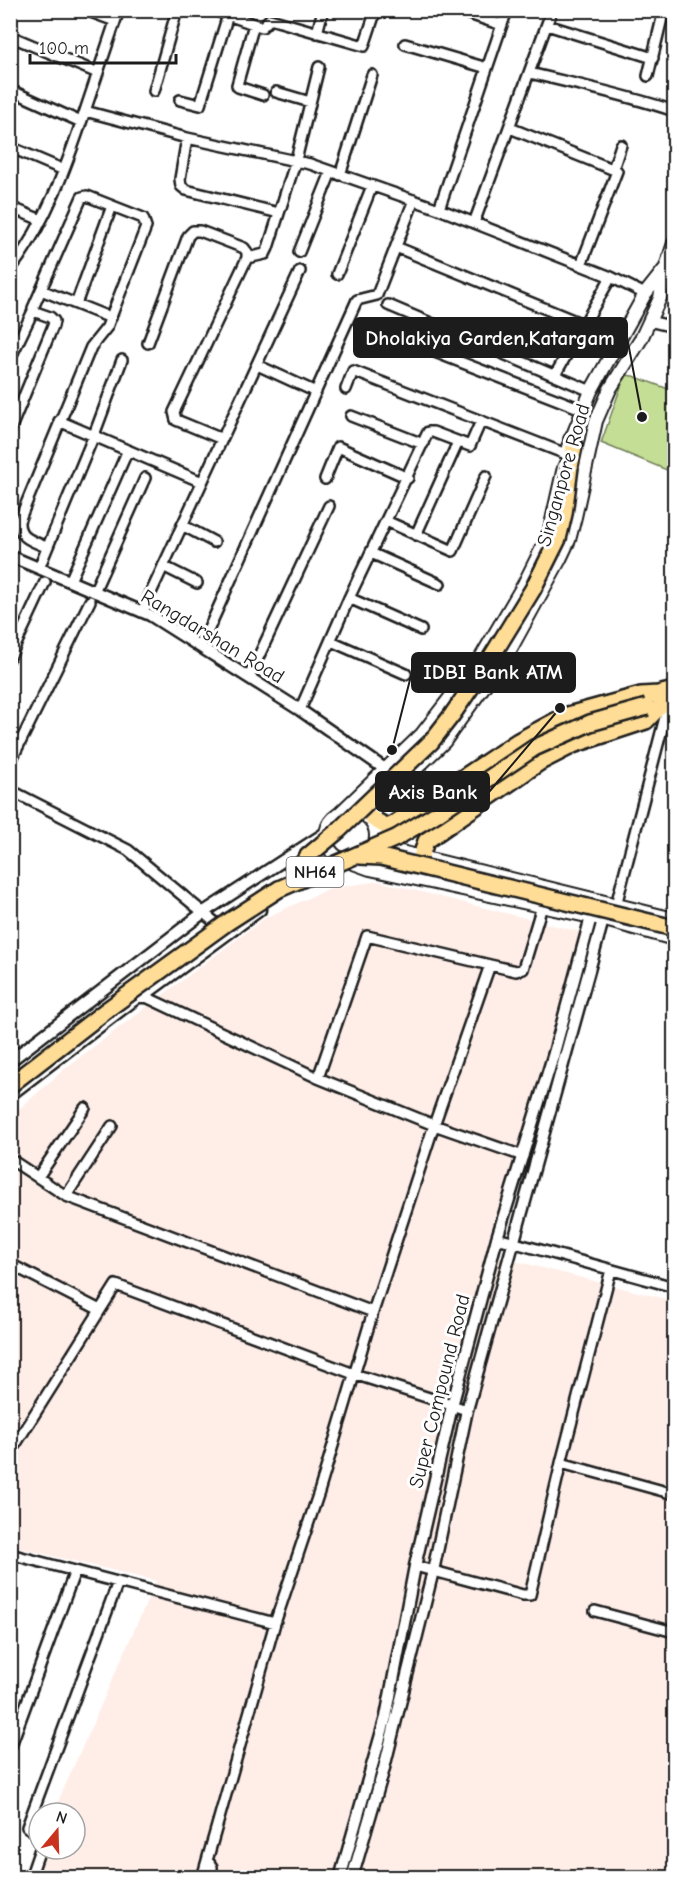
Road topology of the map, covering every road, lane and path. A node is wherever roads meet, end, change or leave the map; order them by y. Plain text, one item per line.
1 (85, 10) edge
2 (119, 10) edge
3 (177, 10) edge
4 (323, 10) edge
5 (376, 10) edge
6 (458, 10) edge
7 (507, 10) edge
8 (552, 10) edge
9 (664, 10) edge
10 (220, 12) edge
11 (271, 15) edge
12 (115, 21) junction
13 (254, 24) junction
14 (502, 25) junction
15 (547, 25) junction
16 (317, 33) junction
17 (10, 36) edge
18 (405, 44) dead end
19 (653, 58) junction
20 (319, 67) dead end
21 (488, 68) junction
22 (98, 73) junction
23 (530, 73) junction
24 (372, 75) dead end
25 (648, 76) dead end
26 (10, 90) edge
27 (154, 91) dead end
28 (276, 92) dead end
29 (263, 94) dead end
30 (180, 100) dead end
31 (310, 102) junction
32 (85, 111) junction
33 (675, 111) edge
34 (81, 122) junction
35 (510, 128) junction
36 (187, 138) junction
37 (621, 146) dead end
38 (10, 147) edge
39 (296, 160) junction
40 (613, 169) junction
41 (64, 170) junction
42 (335, 173) junction
43 (372, 186) junction
44 (414, 200) junction
45 (112, 206) junction
46 (10, 207) edge
47 (439, 209) junction
48 (279, 213) junction
49 (41, 220) junction
50 (474, 223) junction
51 (675, 243) edge
52 (396, 247) junction
53 (299, 252) dead end
54 (247, 258) junction
55 (581, 265) junction
56 (666, 267) junction
57 (10, 270) edge
58 (300, 271) dead end
59 (337, 274) dead end
60 (611, 276) junction
61 (41, 290) junction
62 (645, 294) junction
63 (76, 304) junction
64 (387, 305) dead end
65 (33, 308) dead end
66 (111, 318) junction
67 (649, 321) junction
68 (585, 325) junction
69 (675, 327) edge
70 (396, 337) dead end
71 (148, 343) dead end
72 (10, 359) edge
73 (122, 360) dead end
74 (257, 365) junction
75 (555, 375) junction
76 (346, 389) dead end
77 (591, 391) junction
78 (316, 392) junction
79 (584, 410) junction
80 (351, 416) dead end
81 (59, 421) junction
82 (482, 421) junction
83 (10, 430) edge
84 (94, 435) junction
85 (222, 439) junction
86 (458, 442) junction
87 (423, 444) junction
88 (128, 450) junction
89 (570, 454) junction
90 (486, 476) dead end
91 (145, 478) dead end
92 (325, 478) dead end
93 (408, 478) junction
94 (202, 482) junction
95 (329, 506) dead end
96 (386, 521) junction
97 (182, 525) junction
98 (416, 535) junction
99 (214, 542) dead end
100 (46, 547) junction
101 (370, 553) junction
102 (10, 556) edge
103 (163, 566) junction
104 (39, 568) junction
105 (45, 582) dead end
106 (70, 582) junction
107 (197, 583) dead end
108 (440, 584) dead end
109 (92, 596) junction
110 (349, 598) junction
111 (142, 612) junction
112 (421, 630) dead end
113 (331, 641) junction
114 (201, 646) junction
115 (10, 657) edge
116 (406, 674) dead end
117 (249, 677) junction
118 (661, 700) edge
119 (300, 710) junction
120 (10, 763) edge
121 (385, 769) junction
122 (10, 790) edge
123 (339, 814) junction
124 (374, 826) junction
125 (327, 832) junction
126 (422, 856) junction
127 (350, 859) junction
128 (297, 871) junction
129 (616, 904) junction
130 (542, 906) junction
131 (204, 912) junction
132 (675, 919) edge
133 (602, 920) junction
134 (675, 928) edge
135 (228, 933) junction
136 (675, 939) edge
137 (490, 965) junction
138 (145, 996) junction
139 (10, 1061) edge
140 (10, 1074) edge
141 (318, 1078) junction
142 (10, 1085) edge
143 (10, 1095) edge
144 (85, 1108) dead end
145 (434, 1125) junction
146 (112, 1126) dead end
147 (523, 1156) junction
148 (10, 1159) edge
149 (38, 1177) junction
150 (66, 1196) junction
151 (497, 1238) junction
152 (513, 1242) junction
153 (10, 1264) edge
154 (611, 1270) junction
155 (675, 1287) edge
156 (100, 1310) junction
157 (373, 1312) junction
158 (354, 1374) junction
159 (452, 1406) junction
160 (466, 1410) junction
161 (10, 1453) edge
162 (561, 1463) junction
163 (675, 1494) edge
164 (10, 1554) edge
165 (415, 1566) junction
166 (75, 1571) junction
167 (433, 1571) junction
168 (118, 1582) junction
169 (595, 1611) dead end
170 (275, 1623) junction
171 (675, 1632) edge
172 (10, 1748) edge
173 (37, 1801) edge
174 (36, 1861) edge
175 (208, 1862) junction
176 (30, 1878) edge
177 (202, 1878) edge
178 (213, 1878) edge
179 (339, 1878) edge
180 (352, 1878) edge

1 - 12 street
2 - 12 street
3 - 27 street
4 - 16 street
5 - 16 street
6 - 14 street
7 - 14 street
8 - 15 street
9 - 19 street
10 - 13 street
10 - 30 street
11 - 13 street
11 - 16 street
12 - 22 street
13 - 29 street
14 - 21 street
15 - 19 street
15 - 23 street
17 - 22 street
18 - 21 street
19 - 25 street
20 - 31 street
21 - 47 street
22 - 32 street
23 - 33 street
23 - 35 street
24 - 42 street
26 - 34 street
28 - 31 street
31 - 39 street
32 - 34 street
32 - 36 street
34 - 41 street
35 - 40 street
35 - 50 street
36 - 39 street
36 - 48 street
37 - 40 street
38 - 41 street
39 - 42 street
39 - 48 street
40 - 55 street
41 - 49 street
42 - 43 street
42 - 53 street
43 - 44 street
43 - 59 street
44 - 47 street
44 - 52 street
45 - 61 street
45 - 63 street
45 - 66 street
46 - 49 street
47 - 50 street
48 - 54 street
49 - 57 street
50 - 55 street
51 - 56 main road, Singanpore Road
52 - 68 street
52 - 78 street
54 - 71 street
54 - 85 street
55 - 60 street
56 - 62 main road, Singanpore Road
56 - 67 main road, Singanpore Road
58 - 74 street
60 - 62 street
60 - 68 street
61 - 63 street
61 - 65 street
62 - 77 main road, Singanpore Road
63 - 66 street
64 - 75 street
66 - 81 street
67 - 69 street
67 - 124 main road, Singanpore Road
68 - 75 street
70 - 79 street
72 - 83 street
73 - 84 street
74 - 78 street
74 - 85 street
75 - 77 street
76 - 82 street
77 - 79 main road, Singanpore Road
78 - 114 street
79 - 89 main road, Singanpore Road
80 - 87 street
81 - 84 street
81 - 100 street
82 - 86 street
82 - 89 street
84 - 88 street
84 - 100 street
85 - 94 street
86 - 87 street
86 - 98 street
87 - 93 street
88 - 94 street
88 - 106 street
89 - 121 main road, Singanpore Road
89 - 128 highway, bridge
90 - 98 street
91 - 109 street
92 - 93 street
93 - 96 street
94 - 97 street
95 - 117 street
96 - 98 street
96 - 101 street
97 - 99 street
97 - 103 street
100 - 104 street
101 - 108 street
101 - 110 street
102 - 104 street, Rangdarshan Road
103 - 107 street
103 - 111 street
104 - 106 street, Rangdarshan Road
105 - 115 street
106 - 109 street, Rangdarshan Road
109 - 111 street, Rangdarshan Road
109 - 120 street
110 - 112 street
110 - 113 street
111 - 114 street, Rangdarshan Road
113 - 116 street
113 - 119 street
114 - 117 street, Rangdarshan Road
117 - 119 street, Rangdarshan Road
118 - 124 highway
118 - 126 highway
118 - 127 highway, NH64, bridge
118 - 128 highway, NH64
118 - 129 street
119 - 121 street, Rangdarshan Road
121 - 123 main road, Singanpore Road
122 - 131 street
123 - 124 main road
123 - 125 main road, Singanpore Road
124 - 126 main road
124 - 127 main road, Singanpore Road
125 - 127 main road
125 - 131 street
126 - 129 main road
127 - 130 main road
127 - 134 highway, bridge
127 - 135 street
127 - 142 highway, NH64, bridge
128 - 140 highway, NH64
129 - 132 main road
129 - 133 street
130 - 133 main road
130 - 137 street
131 - 135 street
131 - 139 street
133 - 136 main road
133 - 147 street, Super Compound Road
133 - 152 street, Super Compound Road
135 - 138 street
137 - 141 street
137 - 145 street
138 - 141 street
138 - 143 street
141 - 145 street
144 - 149 street
145 - 147 street
145 - 157 street
146 - 150 street
147 - 151 street, Super Compound Road
148 - 149 street
149 - 150 street
150 - 157 street
151 - 152 street
151 - 159 street, Super Compound Road
152 - 154 street
152 - 160 street, Super Compound Road
153 - 156 street
154 - 155 street
154 - 162 street
156 - 158 street
156 - 161 street
157 - 158 street
158 - 159 street
158 - 170 street
159 - 160 street
159 - 165 street, Super Compound Road
160 - 167 street, Super Compound Road
162 - 163 street
162 - 167 street
164 - 166 street
165 - 167 street
165 - 179 street, Super Compound Road
166 - 168 street
166 - 172 street
167 - 180 street, Super Compound Road
168 - 170 street
168 - 173 street
169 - 171 street
170 - 175 street
174 - 176 street
175 - 177 street
175 - 178 street

